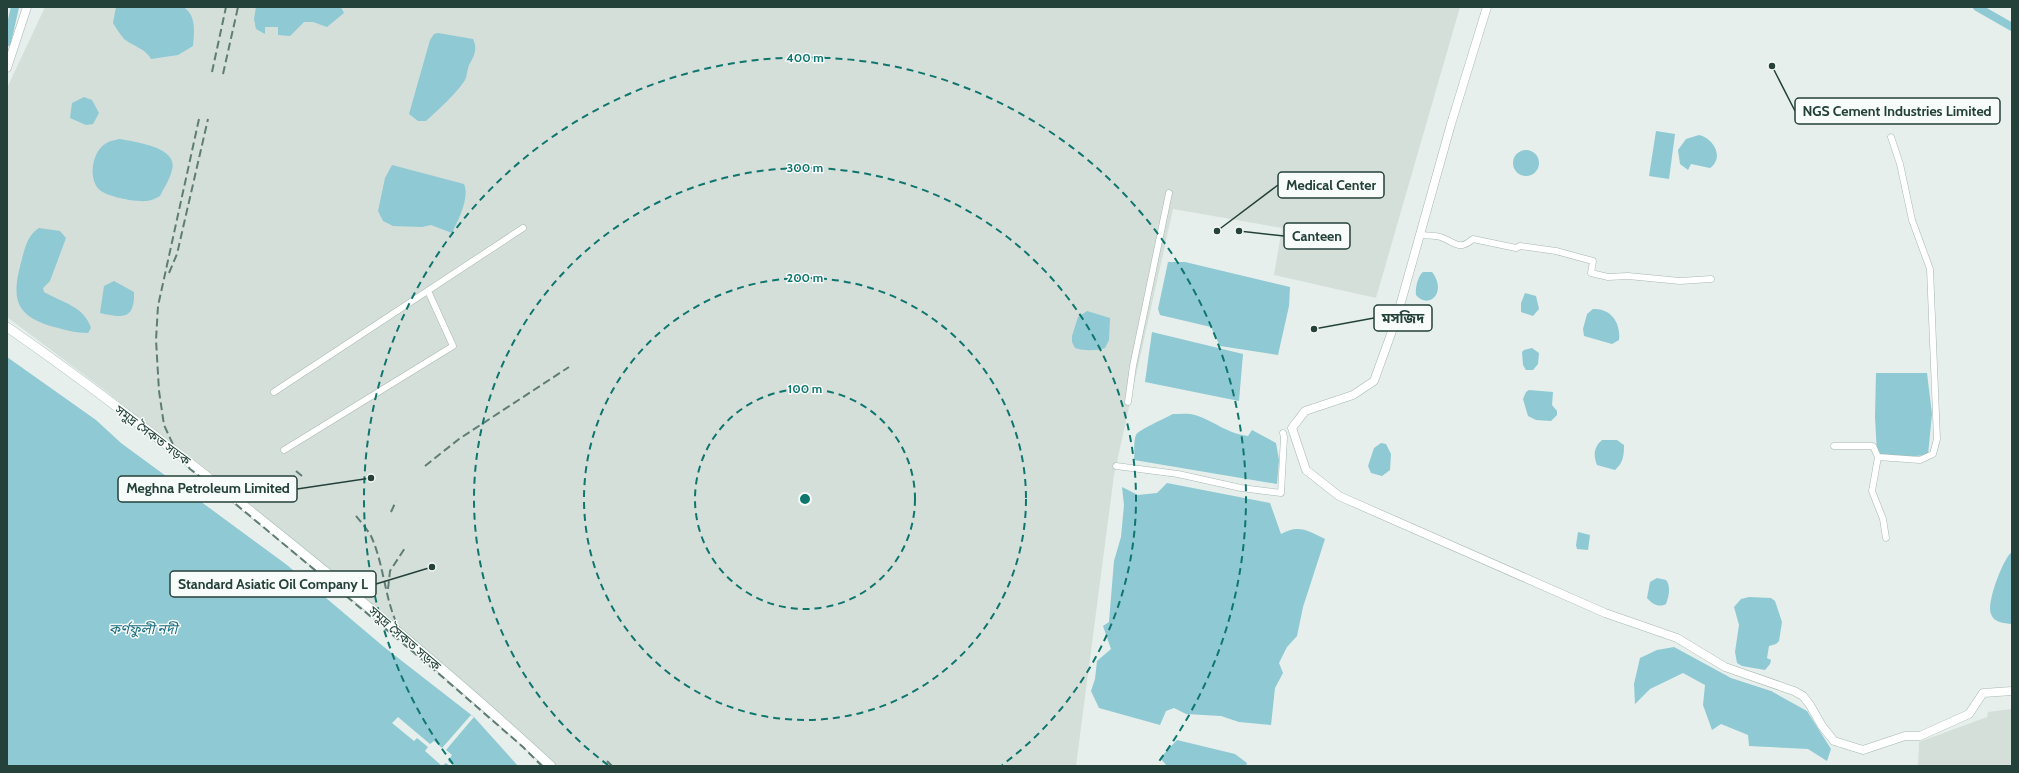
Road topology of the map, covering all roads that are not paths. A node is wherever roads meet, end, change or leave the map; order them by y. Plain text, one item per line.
1 (27, 7) edge
2 (1487, 7) edge
3 (7, 68) edge
4 (1891, 137) dead end
5 (1169, 193) dead end
6 (523, 228) dead end
7 (1421, 236) junction
8 (1711, 278) dead end
9 (428, 291) junction
10 (7, 327) edge
11 (274, 392) dead end
12 (1128, 402) dead end
13 (1283, 433) dead end
14 (1834, 446) dead end
15 (284, 450) dead end
16 (1878, 457) junction
17 (1116, 466) dead end
18 (1886, 538) dead end
19 (2012, 691) edge
20 (551, 766) edge

1 - 3 street
2 - 7 street
4 - 16 street
5 - 12 street
6 - 9 street
7 - 8 street
7 - 19 street
9 - 11 street
9 - 15 street
10 - 20 main road, সমুদ্র সৈকত সড়ক
13 - 17 street
14 - 16 street
16 - 18 street

